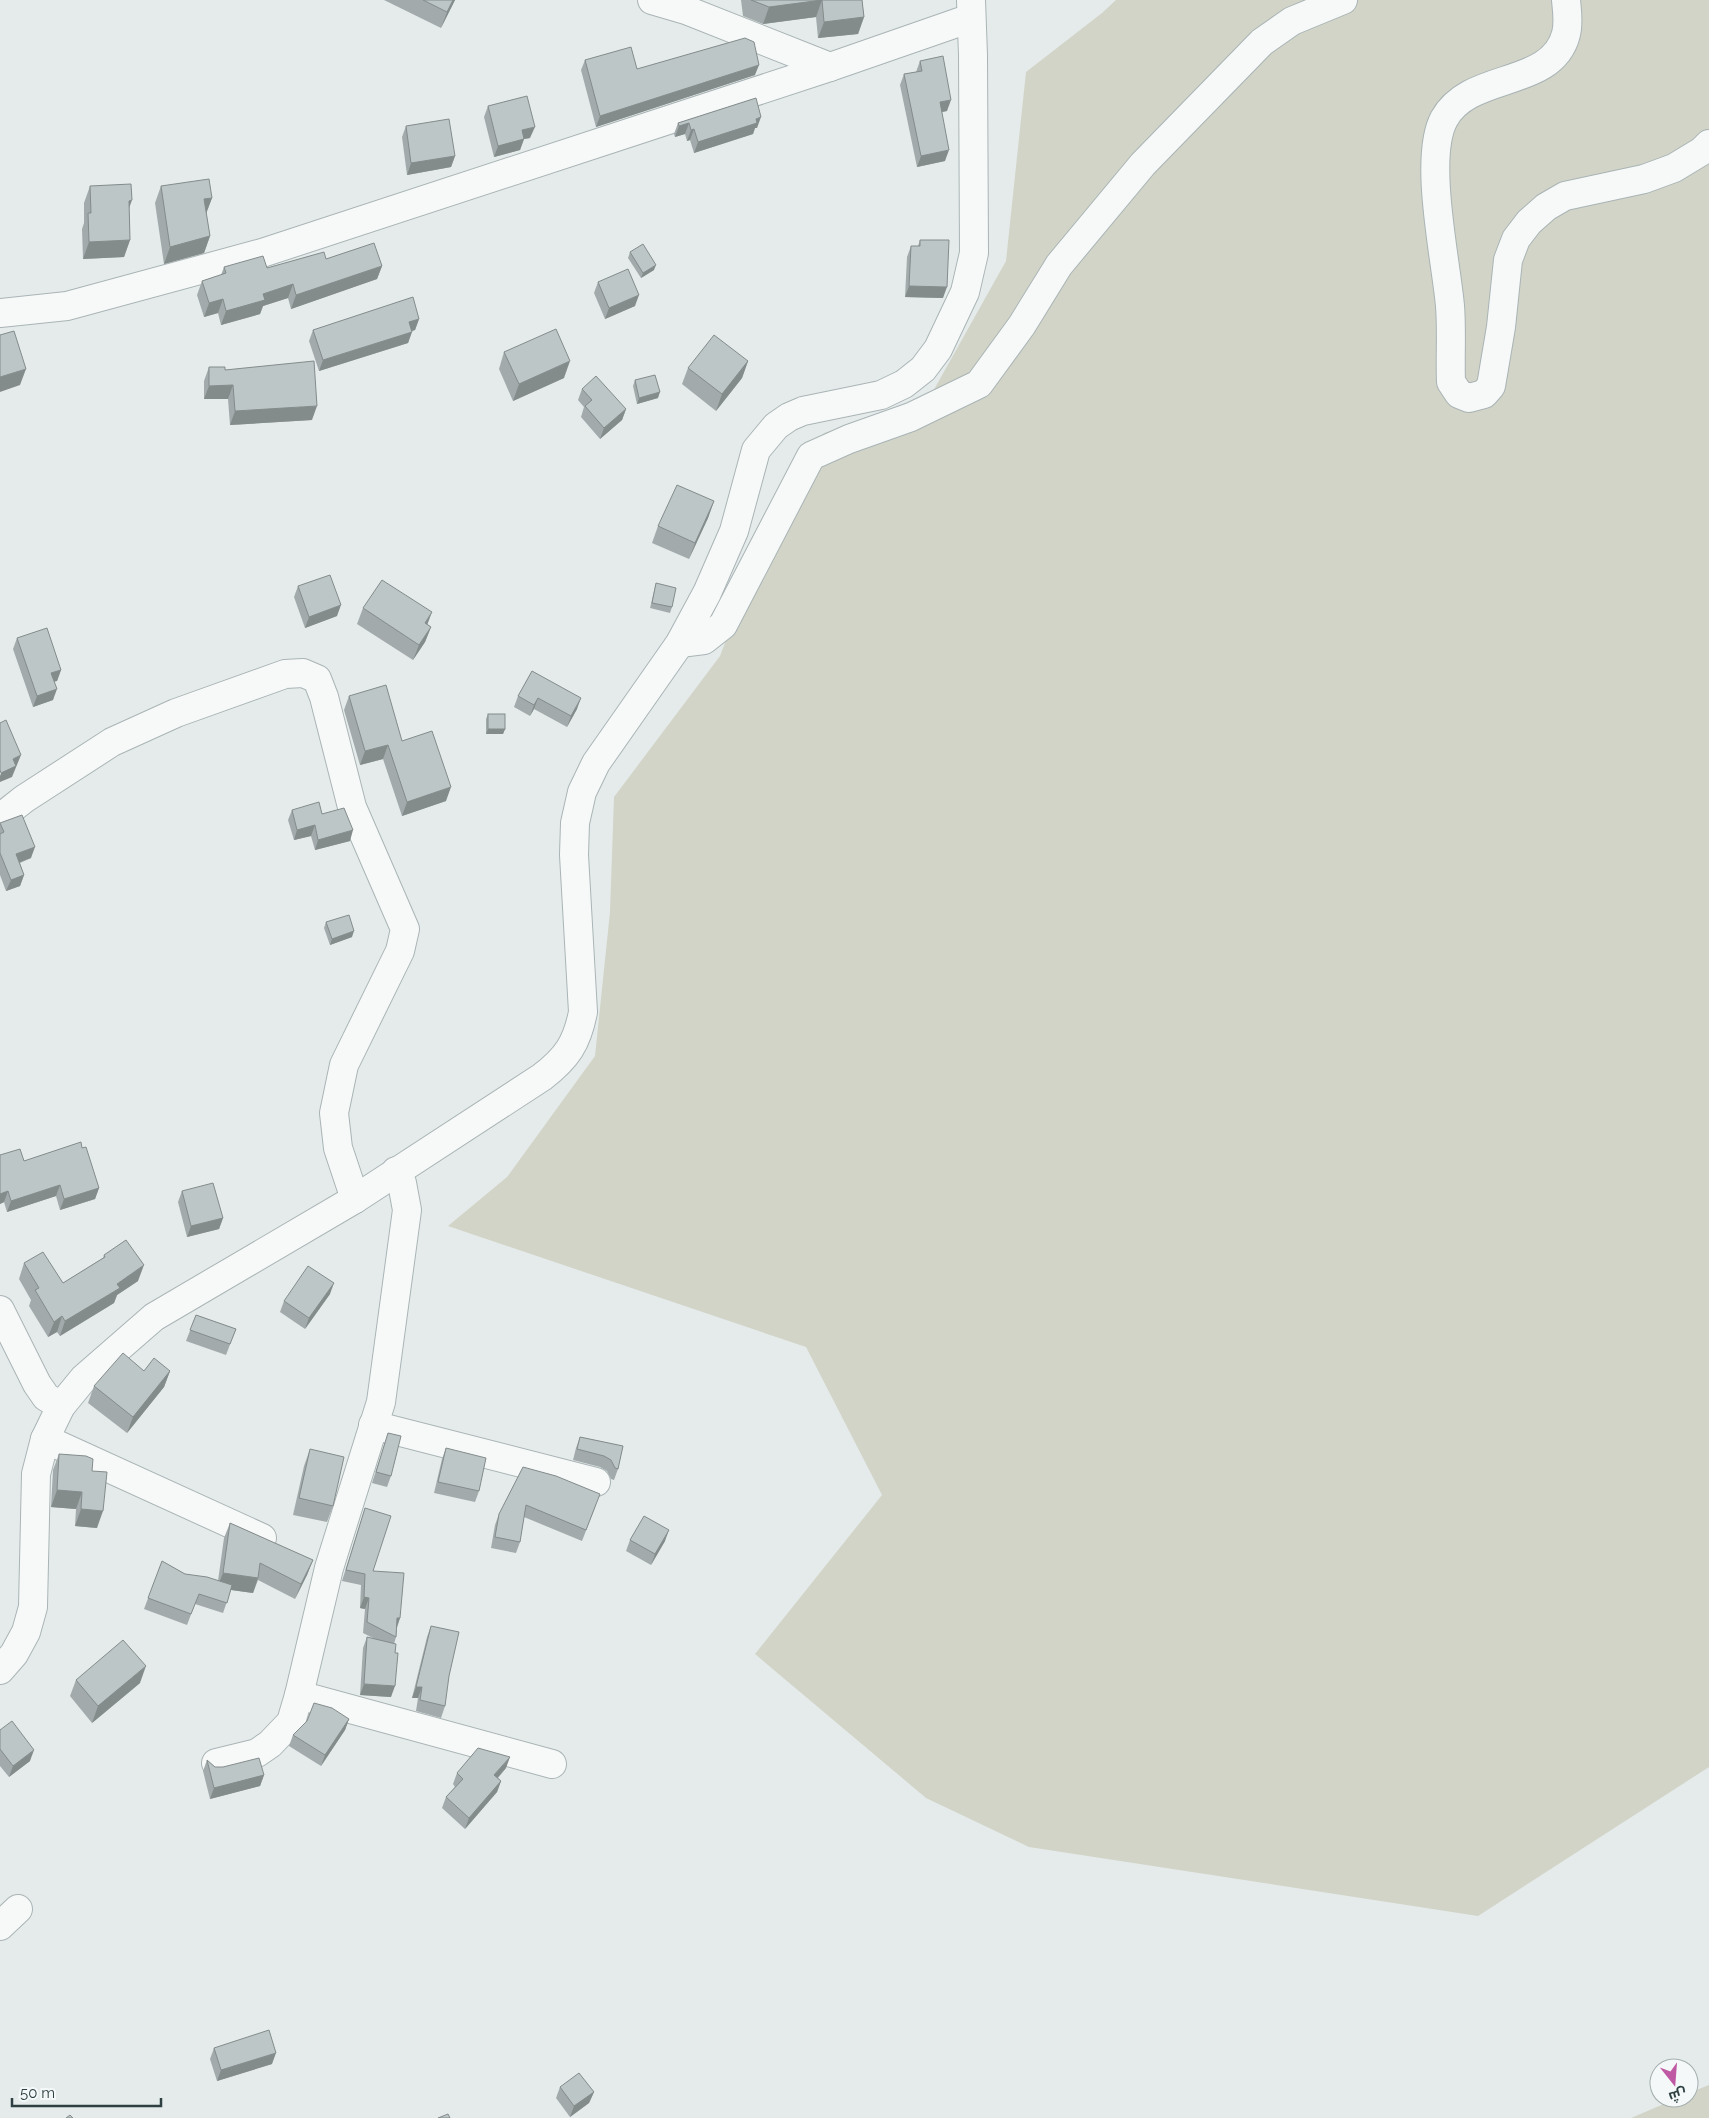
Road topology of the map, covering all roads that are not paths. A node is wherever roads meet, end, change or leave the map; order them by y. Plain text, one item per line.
1 (652, 0) edge
2 (1343, 0) edge
3 (1566, 0) edge
4 (971, 9) edge
5 (830, 67) junction
6 (1709, 144) edge
7 (0, 313) edge
8 (680, 643) junction
9 (0, 818) edge
10 (396, 1171) junction
11 (355, 1199) junction
12 (0, 1310) edge
13 (62, 1406) junction
14 (373, 1425) junction
15 (45, 1439) junction
16 (596, 1482) dead end
17 (329, 1568) junction
18 (0, 1670) edge
19 (299, 1695) junction
20 (216, 1763) dead end
21 (552, 1764) dead end

1 - 5 street
2 - 8 street
3 - 6 street
4 - 5 street
4 - 8 street
5 - 7 street
8 - 10 street
9 - 11 street
10 - 11 street
10 - 14 street
11 - 13 street
12 - 13 street
13 - 15 street
14 - 16 street
14 - 17 street
15 - 17 street
15 - 18 street
17 - 19 street
19 - 20 street
19 - 21 street

